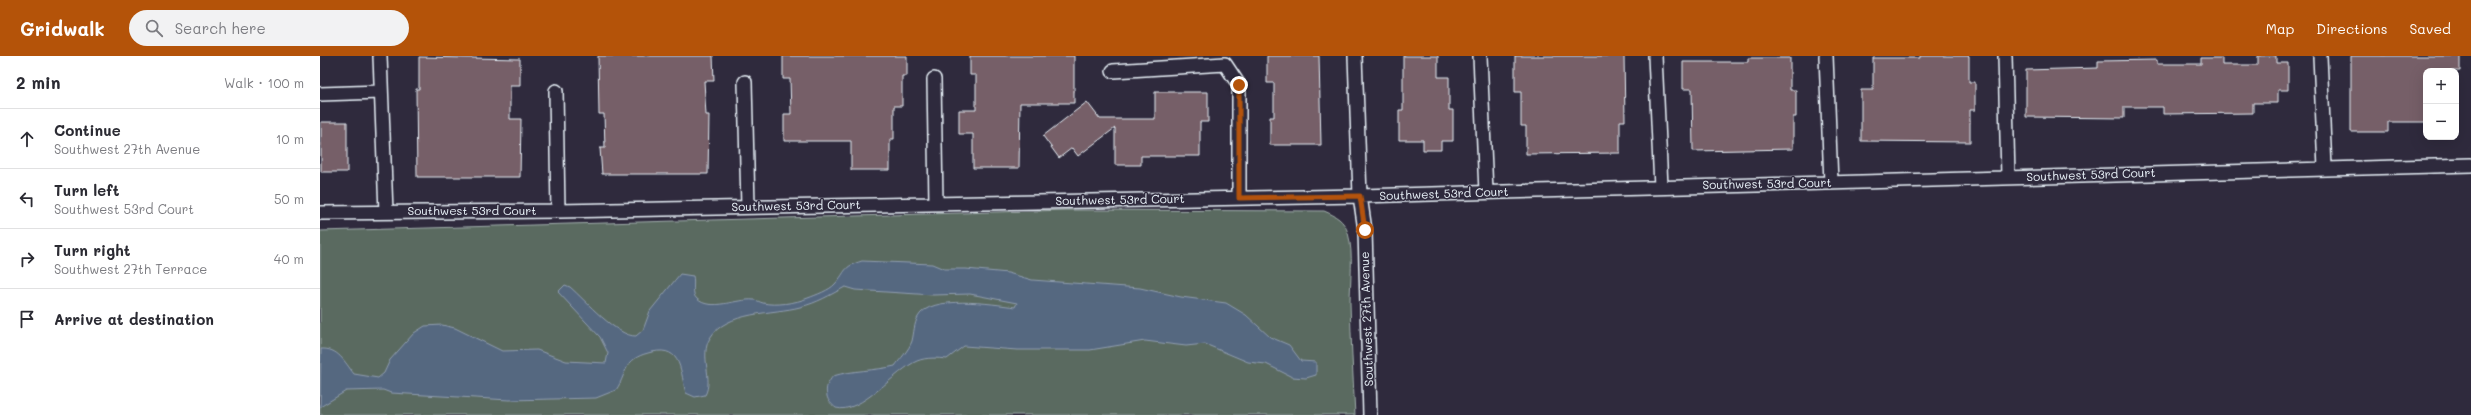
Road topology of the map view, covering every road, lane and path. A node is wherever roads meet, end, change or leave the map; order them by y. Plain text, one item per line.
1 (380, 56) edge
2 (1355, 56) edge
3 (1480, 56) edge
4 (1655, 56) edge
5 (1826, 56) edge
6 (2005, 56) edge
7 (2320, 56) edge
8 (1113, 71) dead end
9 (934, 79) dead end
10 (745, 82) dead end
11 (556, 91) dead end
12 (381, 92) junction
13 (320, 94) edge
14 (2471, 165) edge
15 (2325, 168) junction
16 (2008, 177) junction
17 (1832, 183) junction
18 (1661, 187) junction
19 (1486, 192) junction
20 (1360, 196) junction
21 (1239, 198) junction
22 (936, 203) junction
23 (748, 207) junction
24 (558, 211) junction
25 (386, 212) junction
26 (320, 213) edge
27 (1370, 415) edge

1 - 12 street
2 - 20 street, Southwest 27th Avenue
3 - 19 street
4 - 18 street
5 - 17 street
6 - 16 street
7 - 15 street
8 - 21 street
9 - 22 street
10 - 23 street
11 - 24 street
12 - 13 street
12 - 25 street
14 - 15 street, Southwest 53rd Court
15 - 16 street, Southwest 53rd Court
16 - 17 street, Southwest 53rd Court
17 - 18 street, Southwest 53rd Court
18 - 19 street, Southwest 53rd Court
19 - 20 street, Southwest 53rd Court
20 - 21 street, Southwest 53rd Court
20 - 27 street, Southwest 27th Avenue
21 - 22 street, Southwest 53rd Court
22 - 23 street, Southwest 53rd Court
23 - 24 street, Southwest 53rd Court
24 - 25 street, Southwest 53rd Court
25 - 26 street, Southwest 53rd Court

